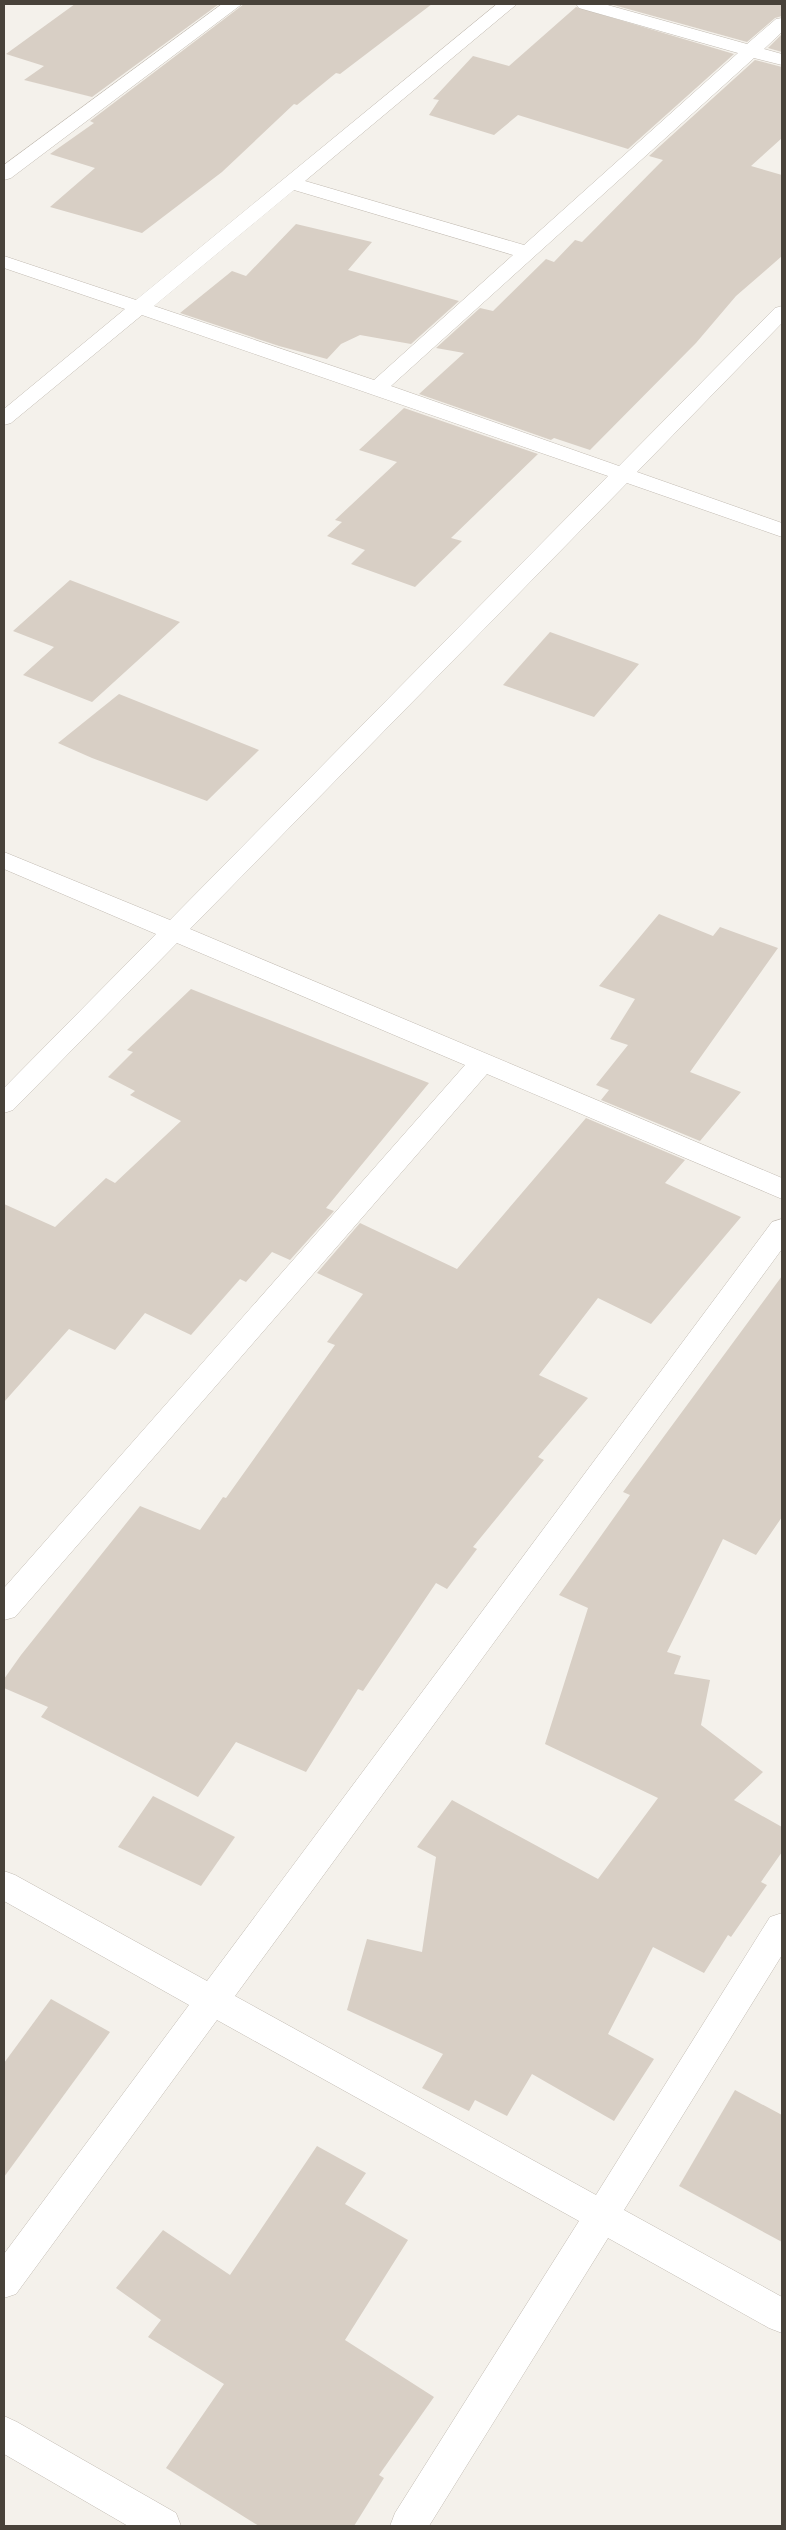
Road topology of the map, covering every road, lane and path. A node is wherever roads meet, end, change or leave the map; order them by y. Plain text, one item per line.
1 (233, 4) edge
2 (508, 4) edge
3 (585, 4) edge
4 (782, 23) edge
5 (751, 51) junction
6 (782, 60) edge
7 (4, 174) edge
8 (291, 183) junction
9 (528, 253) junction
10 (4, 262) edge
11 (140, 307) junction
12 (782, 312) edge
13 (377, 388) junction
14 (4, 419) edge
15 (622, 475) junction
16 (782, 530) edge
17 (4, 860) edge
18 (173, 932) junction
19 (482, 1063) junction
20 (4, 1104) edge
21 (782, 1189) edge
22 (782, 1229) edge
23 (4, 1608) edge
24 (4, 1885) edge
25 (782, 1927) edge
26 (212, 2001) junction
27 (602, 2216) junction
28 (4, 2282) edge
29 (782, 2316) edge
30 (4, 2434) edge
31 (163, 2526) edge
32 (408, 2526) edge

1 - 7 street
2 - 8 street
3 - 5 street
4 - 5 street
5 - 6 street
5 - 9 street
8 - 9 street
8 - 11 street
9 - 13 street
10 - 11 street
11 - 13 street
11 - 14 street
12 - 15 street
13 - 15 street
15 - 16 street
15 - 18 street
17 - 18 street
18 - 19 street
18 - 20 street
19 - 21 street
19 - 23 street
22 - 26 street
24 - 26 street
25 - 27 street
26 - 27 street
26 - 28 street
27 - 29 street
27 - 32 street
30 - 31 street

